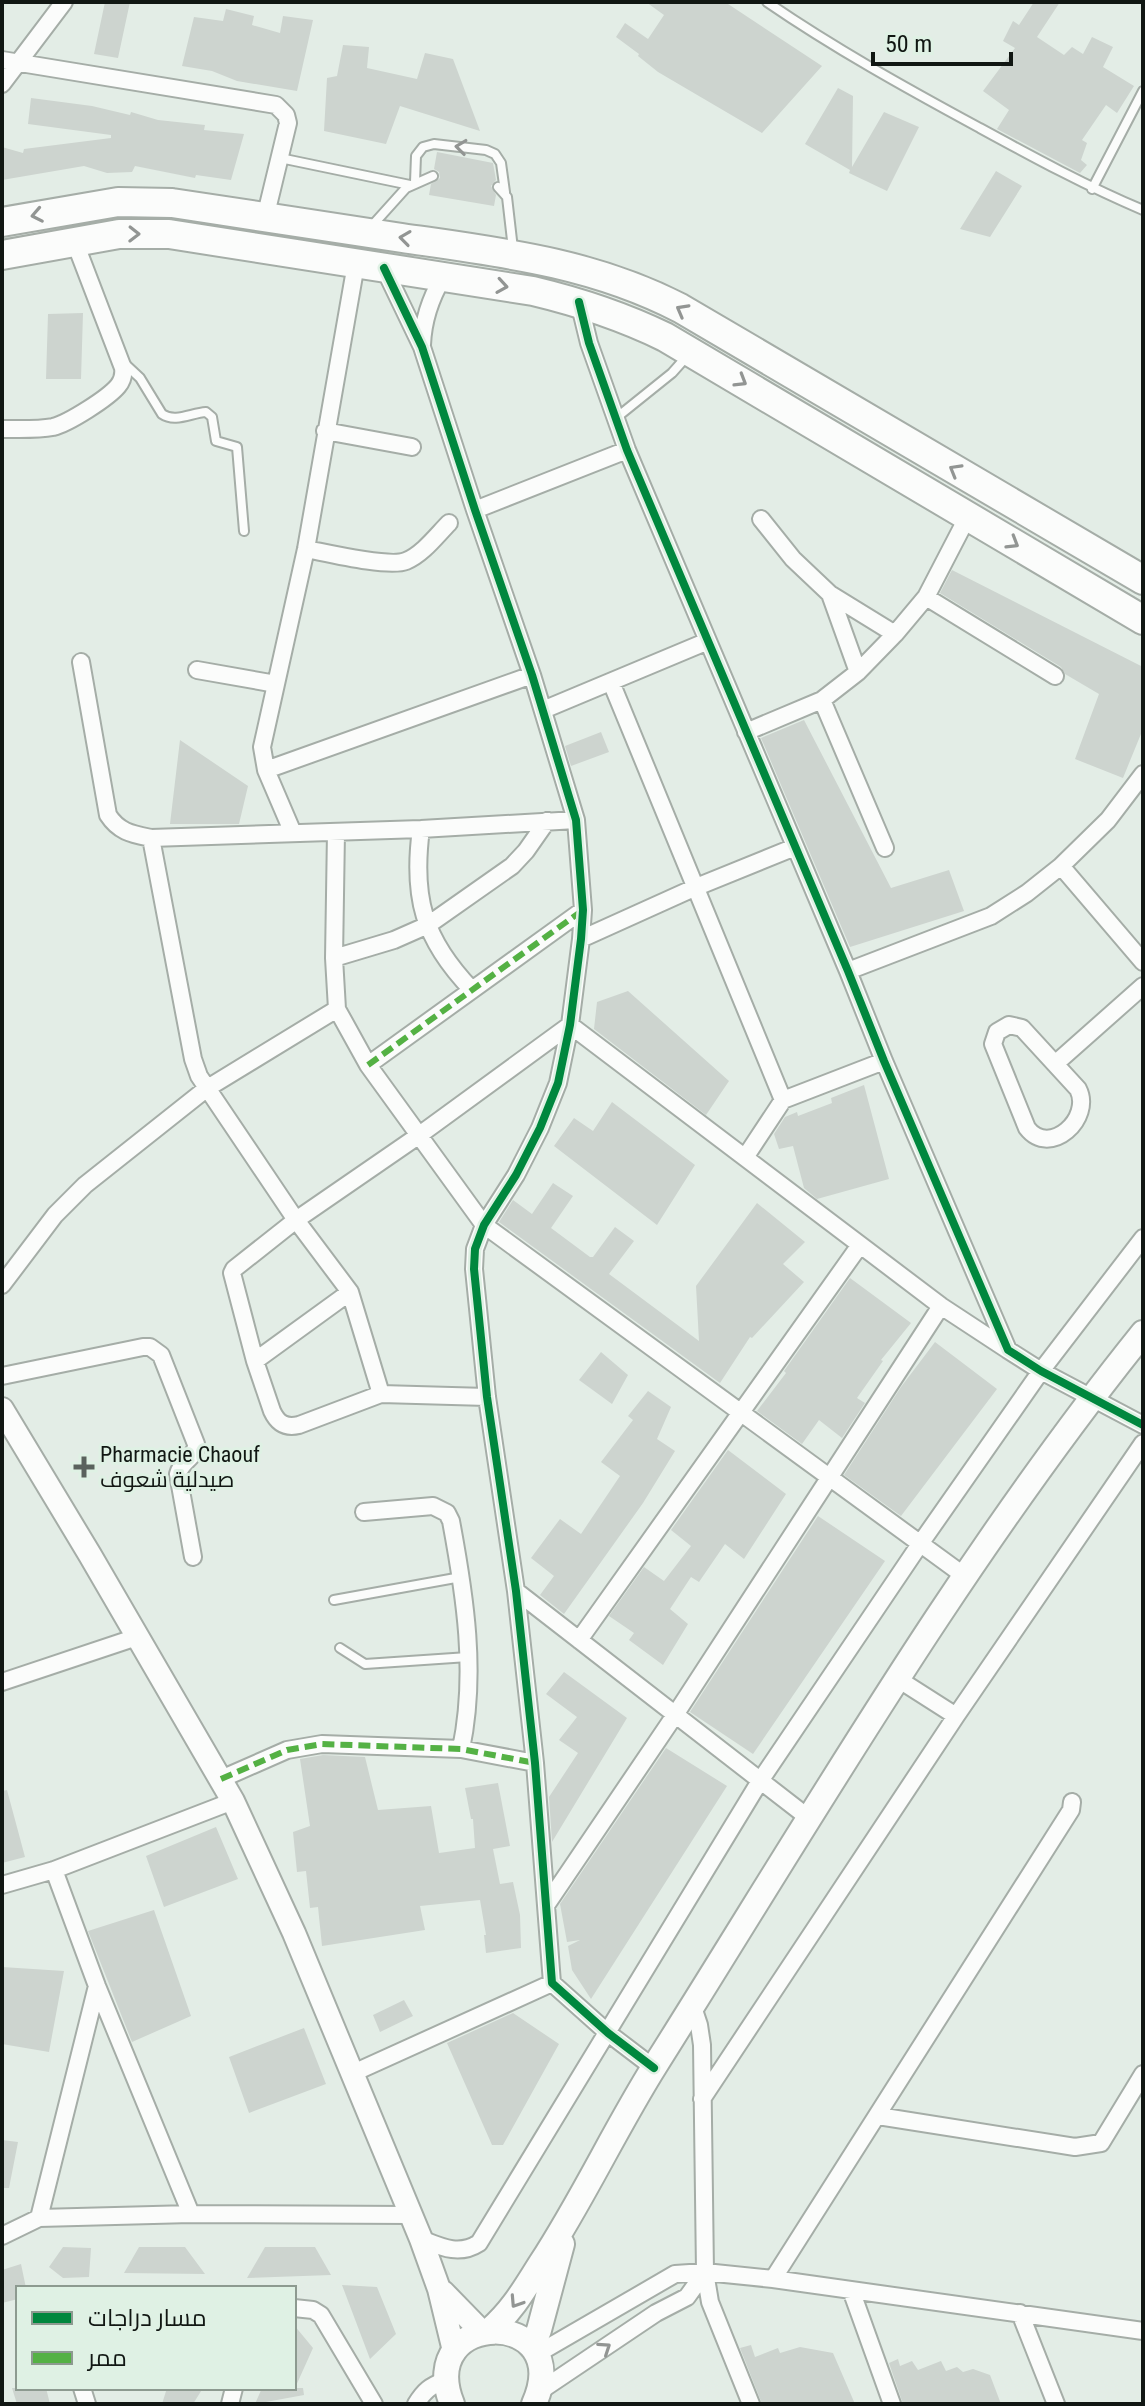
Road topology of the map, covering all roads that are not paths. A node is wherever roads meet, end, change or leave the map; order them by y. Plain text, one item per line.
1 (64, 2) edge
2 (767, 2) edge
3 (10, 61) edge
4 (2, 84) edge
5 (1143, 91) edge
6 (280, 158) junction
7 (433, 176) dead end
8 (413, 183) junction
9 (1092, 189) junction
10 (1143, 210) edge
11 (265, 218) junction
12 (2, 222) edge
13 (366, 233) junction
14 (74, 240) junction
15 (513, 254) junction
16 (2, 255) edge
17 (370, 266) junction
18 (443, 277) junction
19 (579, 302) junction
20 (422, 347) junction
21 (691, 352) junction
22 (121, 361) junction
23 (616, 418) junction
24 (2, 429) edge
25 (325, 431) junction
26 (412, 447) dead end
27 (627, 450) junction
28 (475, 510) junction
29 (968, 516) junction
30 (761, 519) dead end
31 (449, 523) dead end
32 (244, 531) dead end
33 (306, 549) junction
34 (1143, 580) edge
35 (830, 594) junction
36 (926, 597) junction
37 (1143, 620) edge
38 (895, 634) junction
39 (708, 641) junction
40 (81, 662) dead end
41 (197, 670) dead end
42 (858, 672) junction
43 (532, 675) junction
44 (1055, 676) dead end
45 (611, 682) junction
46 (276, 684) junction
47 (822, 700) junction
48 (543, 710) junction
49 (746, 732) junction
50 (266, 770) junction
51 (1143, 774) edge
52 (576, 820) junction
53 (547, 821) junction
54 (421, 829) junction
55 (336, 832) junction
56 (293, 833) junction
57 (151, 838) junction
58 (795, 847) junction
59 (885, 848) dead end
60 (1061, 866) junction
61 (694, 888) junction
62 (583, 910) junction
63 (428, 925) junction
64 (581, 939) junction
65 (334, 958) junction
66 (1143, 962) edge
67 (848, 971) junction
68 (1143, 986) edge
69 (472, 990) junction
70 (337, 1009) junction
71 (570, 1025) junction
72 (884, 1061) junction
73 (1055, 1064) junction
74 (368, 1065) junction
75 (206, 1089) junction
76 (783, 1100) junction
77 (418, 1136) junction
78 (746, 1156) junction
79 (296, 1220) junction
80 (484, 1225) junction
81 (1143, 1238) edge
82 (860, 1245) junction
83 (2, 1285) edge
84 (350, 1292) junction
85 (941, 1306) junction
86 (1143, 1333) edge
87 (1008, 1350) junction
88 (255, 1361) junction
89 (1041, 1371) junction
90 (2, 1376) edge
91 (381, 1394) junction
92 (487, 1397) junction
93 (1091, 1398) junction
94 (2, 1409) edge
95 (740, 1413) junction
96 (1143, 1425) edge
97 (1143, 1443) edge
98 (828, 1478) junction
99 (364, 1512) dead end
100 (920, 1544) junction
101 (193, 1557) dead end
102 (462, 1577) junction
103 (966, 1577) junction
104 (516, 1591) junction
105 (334, 1600) dead end
106 (137, 1637) junction
107 (579, 1640) junction
108 (340, 1648) dead end
109 (468, 1657) junction
110 (898, 1679) junction
111 (2, 1682) edge
112 (675, 1715) junction
113 (956, 1716) junction
114 (461, 1749) junction
115 (535, 1763) junction
116 (221, 1779) junction
117 (760, 1781) junction
118 (233, 1801) junction
119 (1072, 1802) dead end
120 (810, 1819) junction
121 (54, 1870) junction
122 (2, 1885) edge
123 (547, 1904) junction
124 (552, 1983) junction
125 (97, 1986) junction
126 (693, 2007) junction
127 (608, 2033) junction
128 (654, 2068) junction
129 (351, 2074) junction
130 (1143, 2074) edge
131 (702, 2099) junction
132 (878, 2116) junction
133 (191, 2214) junction
134 (411, 2215) junction
135 (39, 2218) junction
136 (568, 2223) junction
137 (2, 2236) edge
138 (421, 2239) junction
139 (705, 2272) junction
140 (773, 2279) junction
141 (439, 2289) junction
142 (851, 2290) junction
143 (296, 2308) edge
144 (1020, 2313) junction
145 (486, 2331) junction
146 (1143, 2331) edge
147 (535, 2350) junction
148 (454, 2351) junction
149 (448, 2393) edge
150 (537, 2400) edge
151 (374, 2404) edge
152 (416, 2404) edge
153 (751, 2404) edge
154 (892, 2404) edge
155 (1056, 2404) edge

1 - 3 street
2 - 9 lane
3 - 4 street
3 - 6 street
5 - 9 lane
6 - 8 lane
6 - 11 street
7 - 8 lane
8 - 13 lane
15 -> 8 lane
9 - 10 lane
11 -> 12 highway
11 - 13 highway
15 -> 13 highway
14 - 16 highway
14 -> 17 highway
14 - 22 street
34 -> 15 highway
17 - 18 highway
17 - 20 street
17 - 25 street
18 -> 19 highway
18 - 20 street
19 - 21 highway
19 - 23 street
20 - 28 street
21 - 23 lane
21 -> 29 highway
22 - 24 street
22 - 32 lane
23 - 27 street
25 - 26 street
25 - 33 street
27 - 28 street
27 - 39 street
28 - 43 street
29 - 36 street
29 -> 37 highway
30 - 35 street
31 - 33 street
33 - 46 street
35 - 38 street
35 - 42 street
36 - 38 street
36 - 44 street
38 - 42 street
39 - 45 street
39 - 49 street
40 - 57 street
41 - 46 street
42 - 47 street
43 - 48 street
43 - 50 street
45 - 48 street
45 - 61 street
46 - 50 street
47 - 49 street
47 - 59 street
48 - 52 street
49 - 58 street
50 - 56 street
51 - 60 street
52 - 53 street
52 - 62 street
53 - 54 street
53 - 63 street
54 - 55 street
54 - 63 street
55 - 56 street
55 - 65 street
56 - 57 street
57 - 75 street
58 - 61 street
58 - 67 street
60 - 66 street
60 - 67 street
61 - 64 street
61 - 76 street
62 - 64 street
62 - 69 street
63 - 65 street
63 - 69 street
64 - 71 street
65 - 70 street
67 - 72 street
68 - 73 street
69 - 74 street
70 - 74 street
70 - 75 street
71 - 77 street
71 - 78 street
71 - 80 street
72 - 76 street
72 - 87 street
73 - 73 street
74 - 77 street
75 - 79 street
75 - 83 street
76 - 78 street
77 - 79 street
77 - 80 street
78 - 82 street
79 - 84 street
79 - 88 street
80 - 92 street
80 - 95 street
81 - 89 street
82 - 85 street
82 - 95 street
84 - 88 street
84 - 91 street
85 - 87 street
85 - 98 street
86 - 93 main road
87 - 89 street
88 - 91 street
89 - 93 street
89 - 100 street
90 - 101 street
91 - 92 street
92 - 104 street
93 - 96 street
93 - 103 main road
94 - 106 street
95 - 98 street
95 - 107 street
97 - 113 street
98 - 100 street
98 - 112 street
99 - 102 street
100 - 103 street
100 - 117 street
102 - 105 lane
102 - 109 street
103 - 110 main road
104 - 107 street
104 - 115 street
106 - 111 street
106 - 116 street
107 - 112 street
108 - 109 lane
109 - 114 street
110 - 113 street
110 - 120 main road
112 - 117 street
112 - 123 street
113 - 131 street
114 - 115 street
114 - 116 street
115 - 123 street
116 - 118 street
117 - 120 street
117 - 127 street
118 - 121 street
118 - 129 street
119 - 132 street
120 - 126 main road
121 - 122 street
121 - 125 street
123 - 124 street
124 - 127 street
124 - 129 street
125 - 133 street
125 - 135 street
126 - 128 main road
126 - 131 street
127 - 128 street
127 - 138 street
128 - 136 main road
129 - 134 street
130 - 132 street
131 - 139 street
132 - 140 street
133 - 134 street
133 - 135 street
134 - 138 street
135 - 137 street
136 -> 145 main road
136 - 147 main road
138 - 141 street
139 - 140 street
139 - 147 street
150 -> 139 street
139 - 153 street
140 - 142 street
141 - 145 street
141 - 148 street
142 - 144 street
142 - 154 street
143 - 151 street
144 - 146 street
144 - 155 street
145 - 147 main road
145 - 148 main road
147 - 150 main road
148 - 149 main road
149 - 152 street

